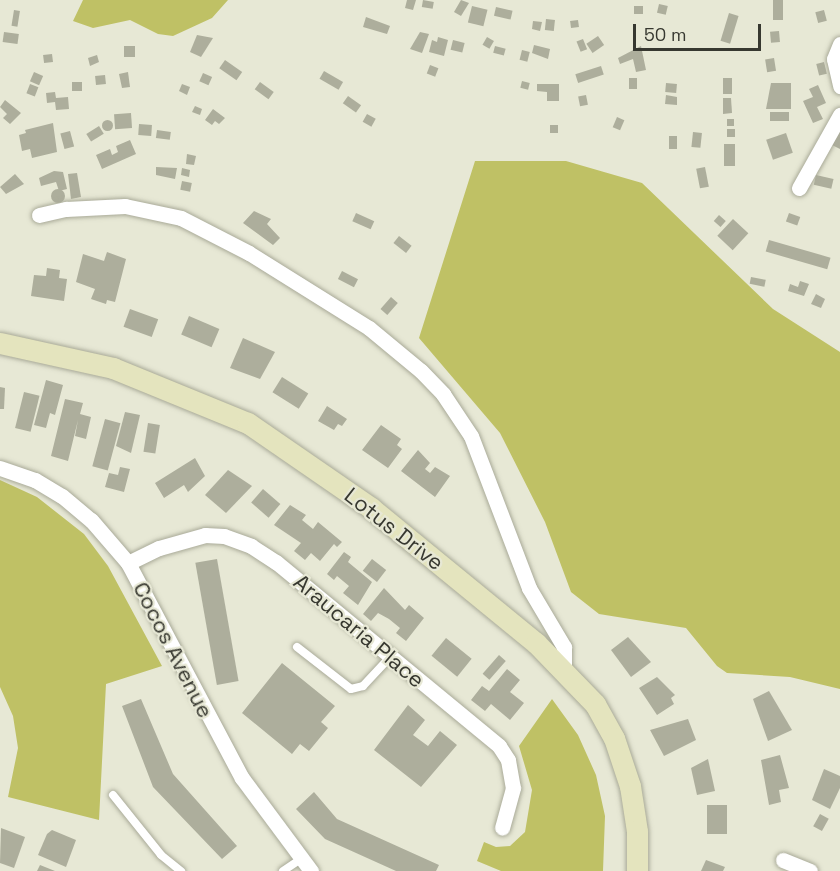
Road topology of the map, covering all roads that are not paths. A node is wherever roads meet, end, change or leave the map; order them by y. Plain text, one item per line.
1 (840, 44) edge
2 (840, 86) edge
3 (840, 115) edge
4 (799, 188) dead end
5 (39, 215) dead end
6 (0, 343) edge
7 (0, 468) edge
8 (128, 563) junction
9 (297, 647) dead end
10 (389, 658) junction
11 (564, 669) junction
12 (113, 795) dead end
13 (502, 828) dead end
14 (301, 859) junction
15 (783, 860) dead end
16 (182, 871) edge
17 (282, 871) edge
18 (311, 871) edge
19 (637, 871) edge
20 (810, 871) edge

1 - 2 street
3 - 4 street
5 - 11 street
6 - 11 street, Lotus Drive
7 - 8 street, Cocos Avenue
8 - 10 street, Araucaria Place
8 - 14 street, Cocos Avenue
9 - 10 lane
10 - 13 street, Araucaria Place
11 - 19 street, Lotus Drive
12 - 16 lane
14 - 17 lane
14 - 18 street, Cocos Avenue
15 - 20 street

